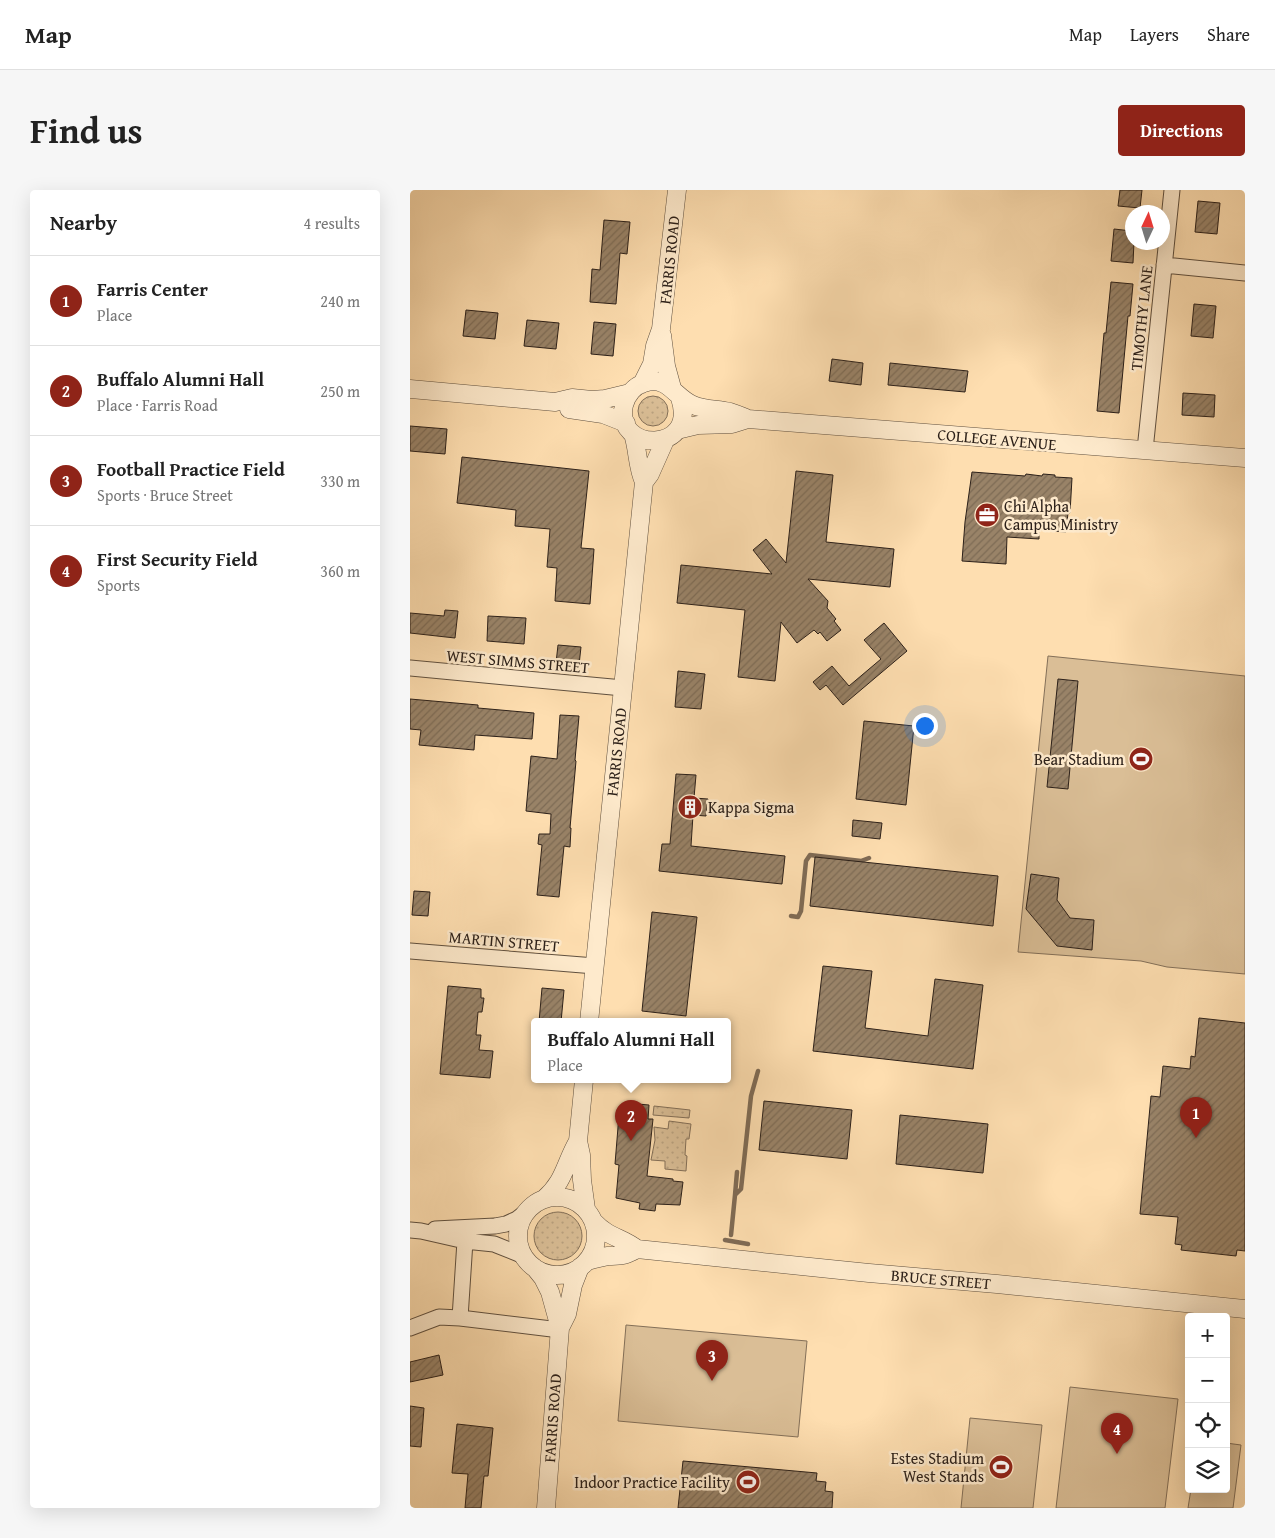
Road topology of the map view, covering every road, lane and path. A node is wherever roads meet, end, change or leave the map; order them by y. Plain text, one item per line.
1 (676, 190) edge
2 (1172, 190) edge
3 (1164, 265) junction
4 (1245, 272) edge
5 (661, 329) junction
6 (636, 388) junction
7 (410, 389) edge
8 (676, 393) junction
9 (555, 402) junction
10 (748, 418) junction
11 (629, 428) junction
12 (671, 434) junction
13 (1145, 450) junction
14 (1245, 458) edge
15 (644, 482) junction
16 (410, 668) edge
17 (623, 688) junction
18 (410, 951) edge
19 (595, 966) junction
20 (590, 1018) edge
21 (584, 1083) edge
22 (578, 1141) junction
23 (544, 1199) junction
24 (526, 1212) junction
25 (590, 1216) junction
26 (416, 1230) edge
27 (465, 1241) junction
28 (637, 1249) junction
29 (530, 1262) junction
30 (584, 1264) junction
31 (1245, 1309) edge
32 (460, 1318) junction
33 (410, 1328) edge
34 (560, 1329) junction
35 (546, 1508) edge

1 - 5 street, FARRIS ROAD
2 - 3 street, TIMOTHY LANE
3 - 4 street
3 - 13 street, TIMOTHY LANE
5 - 6 street, FARRIS ROAD
5 - 8 street, FARRIS ROAD
6 - 8 street
6 - 9 street
6 - 11 street
7 - 9 street
8 - 10 street, COLLEGE AVENUE
8 - 12 street
9 - 11 street
10 - 12 street, COLLEGE AVENUE
10 - 13 street, COLLEGE AVENUE
11 - 12 street
11 - 15 street, FARRIS ROAD
12 - 15 street, FARRIS ROAD
13 - 14 street, COLLEGE AVENUE
15 - 17 street, FARRIS ROAD
16 - 17 street, WEST SIMMS STREET
17 - 19 street, FARRIS ROAD
18 - 19 street, MARTIN STREET
19 - 20 street, FARRIS ROAD
21 - 22 street
22 - 23 street
22 - 25 street
23 - 24 street
23 - 25 street
24 - 26 street
24 - 29 street
25 - 28 street, BRUCE STREET
25 - 30 street
26 - 27 street
27 - 29 street
27 - 32 street
28 - 30 street, BRUCE STREET
28 - 31 street, BRUCE STREET
29 - 30 street
29 - 34 street, FARRIS ROAD
30 - 34 street, FARRIS ROAD
32 - 33 street
32 - 34 street
34 - 35 street, FARRIS ROAD

